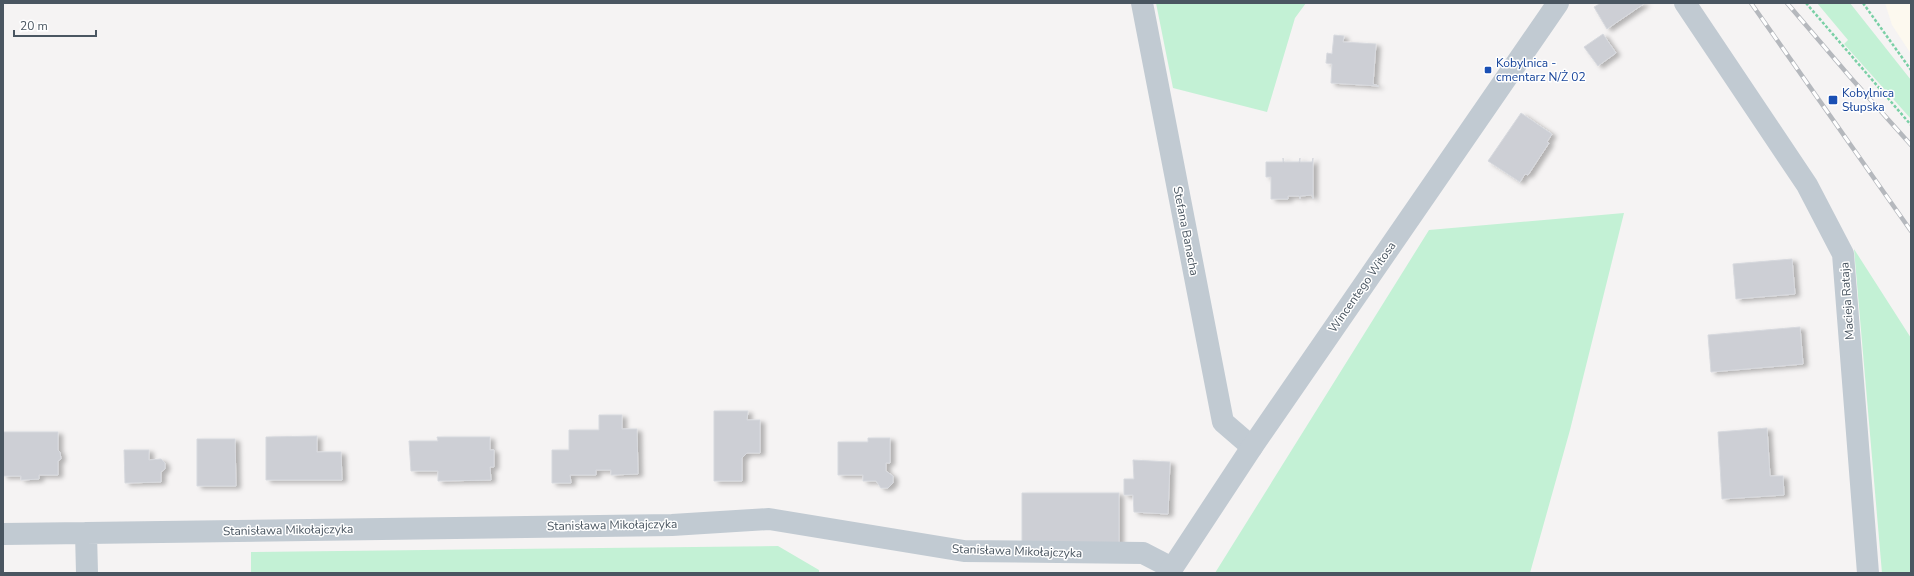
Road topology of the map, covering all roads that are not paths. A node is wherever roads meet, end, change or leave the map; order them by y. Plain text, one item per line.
1 (1142, 3) edge
2 (1558, 3) edge
3 (1685, 3) edge
4 (1252, 447) junction
5 (86, 533) junction
6 (3, 534) edge
7 (1171, 570) edge
8 (87, 573) edge
9 (1868, 573) edge

1 - 4 street, Stefana Banacha
2 - 4 street, Wincentego Witosa
3 - 9 street, Macieja Rataja
4 - 7 street, Wincentego Witosa
5 - 6 street, Stanisława Mikołajczyka
5 - 7 street, Stanisława Mikołajczyka
5 - 8 street

